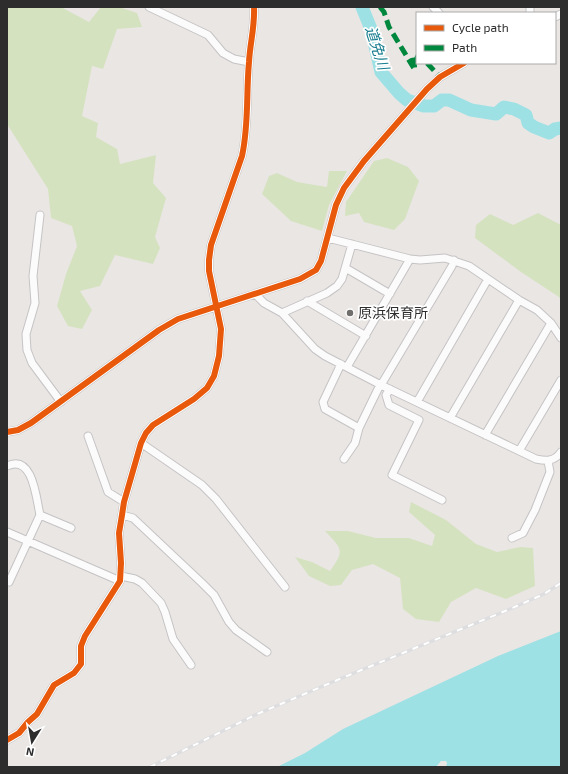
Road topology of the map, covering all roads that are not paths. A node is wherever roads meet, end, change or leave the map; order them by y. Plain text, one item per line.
1 (149, 7) edge
2 (254, 7) edge
3 (249, 62) junction
4 (462, 64) edge
5 (40, 216) dead end
6 (328, 238) junction
7 (352, 244) junction
8 (410, 259) junction
9 (454, 260) junction
10 (345, 269) junction
11 (488, 279) junction
12 (255, 294) junction
13 (390, 294) junction
14 (519, 300) junction
15 (307, 301) junction
16 (217, 306) junction
17 (282, 313) junction
18 (551, 323) junction
19 (366, 336) junction
20 (561, 338) edge
21 (344, 366) junction
22 (561, 380) edge
23 (381, 385) junction
24 (390, 389) junction
25 (61, 402) junction
26 (417, 402) junction
27 (450, 418) junction
28 (359, 428) junction
29 (7, 432) edge
30 (485, 435) junction
31 (88, 436) dead end
32 (141, 443) junction
33 (519, 451) junction
34 (561, 452) edge
35 (344, 460) dead end
36 (548, 461) junction
37 (7, 466) edge
38 (442, 500) dead end
39 (124, 502) junction
40 (40, 515) junction
41 (122, 515) junction
42 (71, 528) dead end
43 (7, 532) edge
44 (512, 538) dead end
45 (27, 541) junction
46 (121, 578) junction
47 (9, 582) dead end
48 (284, 587) dead end
49 (267, 652) dead end
50 (191, 665) dead end
51 (7, 740) edge

1 - 3 street
2 - 3 street
3 - 16 street
4 - 6 street
5 - 25 street
6 - 7 street
6 - 12 street
7 - 8 street
7 - 10 street
8 - 9 street
8 - 13 street
9 - 11 street
9 - 23 street
10 - 13 street
10 - 15 street
11 - 14 street
11 - 26 street
12 - 16 street
12 - 17 street
13 - 19 street
14 - 18 street
14 - 27 street
15 - 17 street
15 - 19 street
16 - 25 street
16 - 32 street
17 - 21 street
18 - 20 street
18 - 30 street
19 - 21 street
21 - 23 street
21 - 28 street
22 - 33 street
23 - 24 street
23 - 28 street
24 - 26 street
24 - 38 street
25 - 29 street
26 - 27 street
27 - 30 street
28 - 35 street
30 - 33 street
31 - 39 street
32 - 39 street
32 - 48 street
33 - 36 street
34 - 36 street
36 - 44 street
37 - 40 street
39 - 41 street
40 - 42 street
40 - 45 street
41 - 46 street
41 - 49 street
43 - 45 street
45 - 46 street
45 - 47 street
46 - 50 street
46 - 51 street

